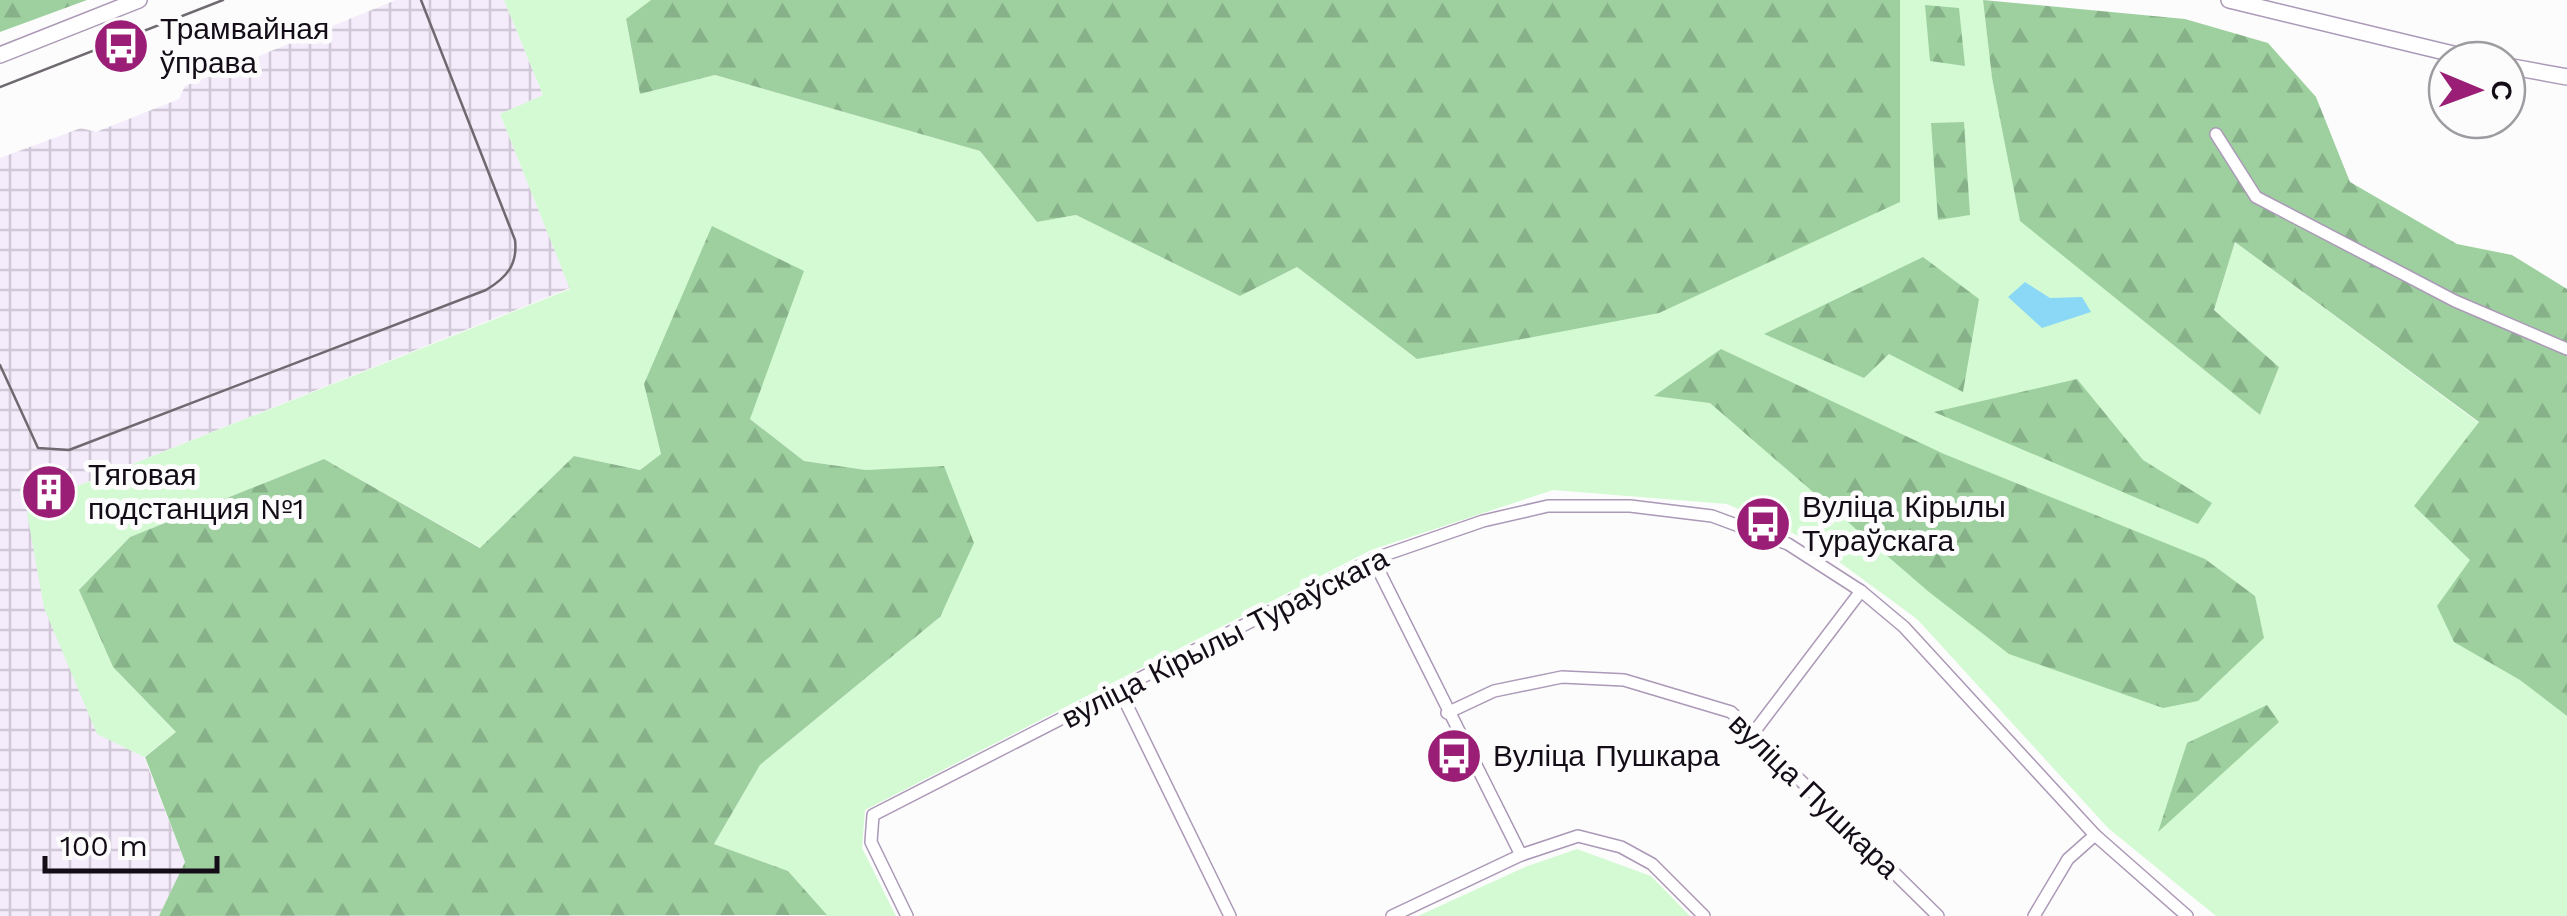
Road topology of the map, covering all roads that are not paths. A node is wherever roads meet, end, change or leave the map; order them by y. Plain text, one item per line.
1 (139, 0) edge
2 (2229, 0) edge
3 (2291, 7) edge
4 (2427, 46) edge
5 (0, 54) edge
6 (2527, 70) edge
7 (2567, 77) edge
8 (2216, 134) dead end
9 (2567, 349) edge
10 (1373, 559) junction
11 (1862, 591) junction
12 (1120, 691) junction
13 (1447, 713) junction
14 (1754, 732) junction
15 (2095, 835) junction
16 (1521, 855) junction
17 (908, 916) edge
18 (1230, 916) edge
19 (1392, 916) edge
20 (1704, 916) edge
21 (1938, 916) edge
22 (2034, 916) edge
23 (2187, 916) edge

1 - 5 main road
2 - 3 main road
3 - 4 main road
6 - 7 main road
8 - 9 street
10 - 11 street, вуліца Кірылы Тураўскага
10 - 12 street, вуліца Кірылы Тураўскага
10 - 13 street
11 - 14 street
11 - 15 street, вуліца Кірылы Тураўскага
12 - 17 street, вуліца Кірылы Тураўскага
12 - 18 street
13 - 14 street, вуліца Пушкара
13 - 16 street
14 - 21 street, вуліца Пушкара
15 - 22 street
15 - 23 street, вуліца Кірылы Тураўскага
16 - 19 street
16 - 20 street

